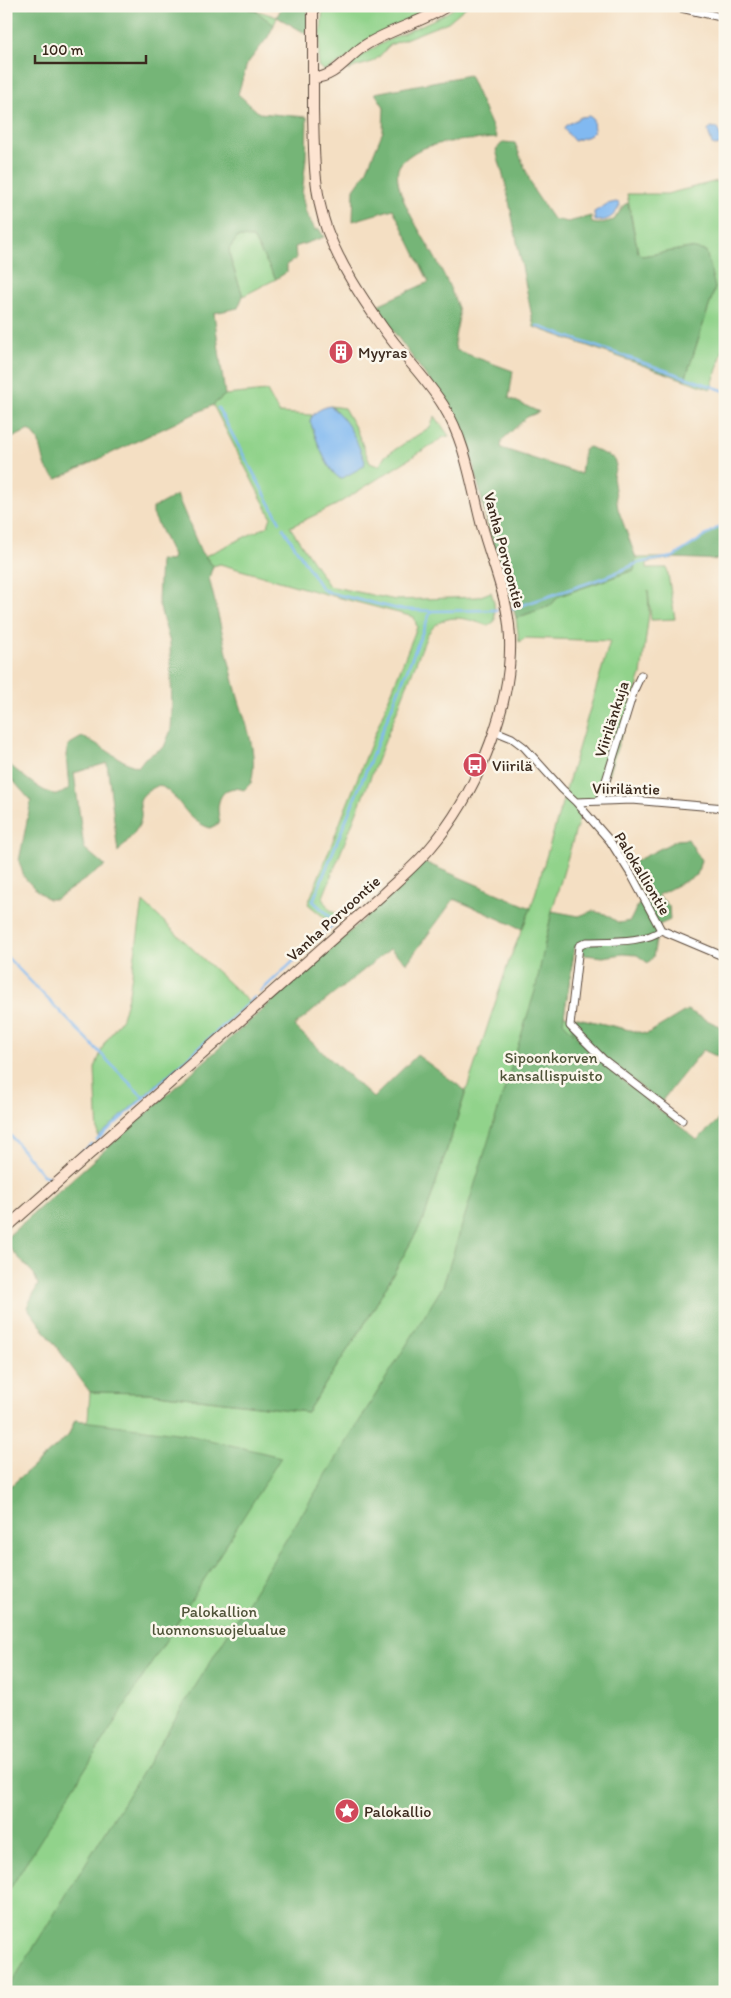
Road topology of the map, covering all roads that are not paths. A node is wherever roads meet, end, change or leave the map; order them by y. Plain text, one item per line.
1 (314, 6) edge
2 (447, 6) edge
3 (672, 6) edge
4 (725, 18) edge
5 (313, 78) junction
6 (641, 675) dead end
7 (496, 731) junction
8 (600, 800) junction
9 (576, 802) junction
10 (725, 808) edge
11 (661, 930) junction
12 (725, 957) edge
13 (682, 1120) dead end
14 (6, 1228) edge

1 - 5 street, Vanha Porvoontie
2 - 5 street
3 - 4 street
5 - 7 street, Vanha Porvoontie
6 - 8 street, Viirilänkuja
7 - 9 street, Viiriläntie
7 - 14 street, Vanha Porvoontie
8 - 9 street, Viiriläntie
8 - 10 street, Viiriläntie
9 - 11 street, Palokalliontie
11 - 12 street, Palokalliontie
11 - 13 street

